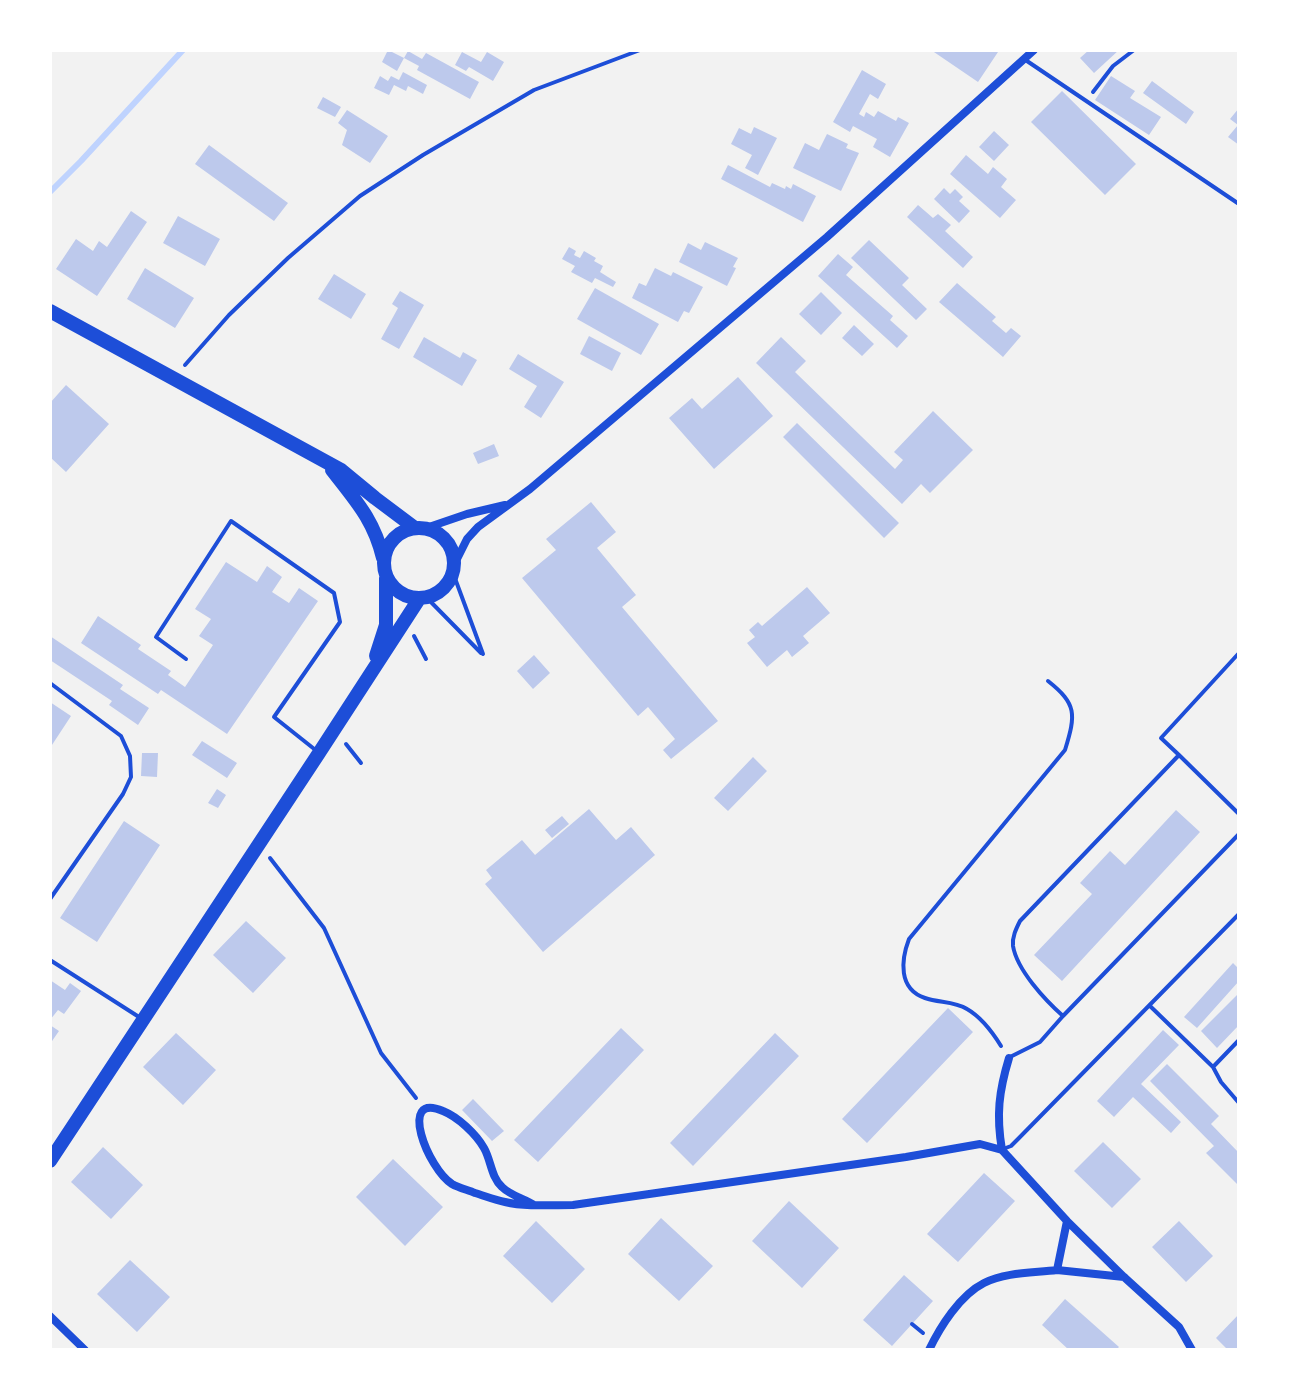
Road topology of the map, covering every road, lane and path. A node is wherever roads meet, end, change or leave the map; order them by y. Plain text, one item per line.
1 (640, 50) edge
2 (1034, 50) edge
3 (1134, 50) edge
4 (1024, 59) junction
5 (1086, 101) junction
6 (1239, 204) edge
7 (50, 311) edge
8 (173, 379) junction
9 (325, 461) junction
10 (510, 503) junction
11 (420, 528) junction
12 (383, 558) junction
13 (454, 568) junction
14 (386, 576) junction
15 (423, 598) junction
16 (413, 634) dead end
17 (1239, 653) edge
18 (186, 659) dead end
19 (426, 659) dead end
20 (370, 675) junction
21 (1048, 681) dead end
22 (50, 683) edge
23 (342, 739) dead end
24 (319, 753) junction
25 (1179, 755) junction
26 (361, 763) dead end
27 (1239, 814) edge
28 (1239, 834) edge
29 (268, 856) dead end
30 (50, 899) edge
31 (1239, 914) edge
32 (50, 960) edge
33 (1150, 1006) junction
34 (1063, 1016) junction
35 (143, 1019) junction
36 (1239, 1040) edge
37 (1009, 1058) junction
38 (1213, 1067) junction
39 (1239, 1103) edge
40 (425, 1109) junction
41 (1002, 1150) junction
42 (50, 1161) edge
43 (534, 1205) junction
44 (1067, 1221) junction
45 (1057, 1270) junction
46 (1124, 1277) junction
47 (50, 1316) edge
48 (912, 1324) dead end
49 (926, 1335) dead end
50 (85, 1350) edge
51 (929, 1350) edge
52 (1192, 1350) edge

1 - 8 path
2 - 4 street
3 - 5 path
4 - 5 lane
4 - 10 street
5 - 6 lane
7 - 8 main road
8 - 9 main road
9 - 11 main road
9 - 12 main road
10 - 11 street
10 - 13 street
11 - 12 main road
11 - 13 main road
12 - 14 main road
13 - 15 main road
13 - 15 lane
14 - 15 main road
14 - 20 main road
15 - 20 main road
16 - 19 path
17 - 25 lane
18 - 24 lane
20 - 24 main road
21 - 37 path
22 - 30 lane
23 - 26 path
24 - 35 main road
25 - 27 lane
25 - 34 lane
28 - 34 lane
29 - 40 path
31 - 33 lane
32 - 35 lane
33 - 38 lane
33 - 41 lane
34 - 37 lane
35 - 42 main road
36 - 38 lane
37 - 41 street
38 - 39 lane
40 - 43 street
40 - 43 street
41 - 43 street
41 - 44 street
44 - 45 street
44 - 46 street
45 - 46 street
45 - 51 street
46 - 52 street
47 - 50 street
48 - 49 path

